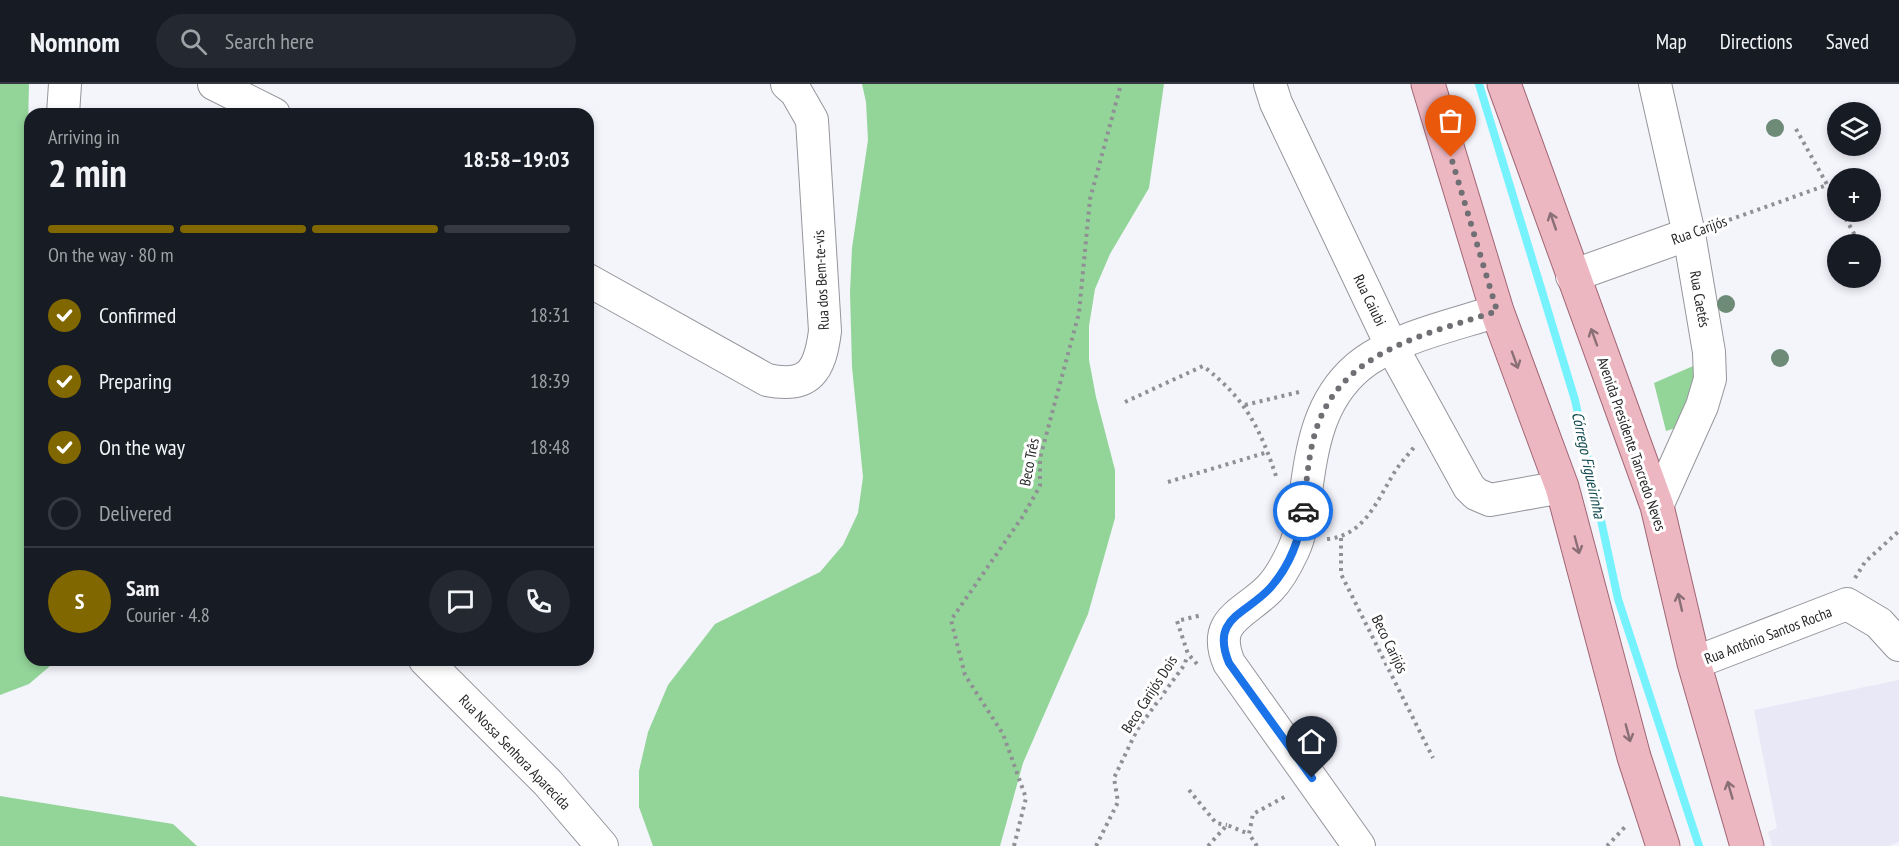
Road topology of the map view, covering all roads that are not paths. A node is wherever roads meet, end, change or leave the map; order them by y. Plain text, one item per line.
1 (65, 84) edge
2 (214, 84) edge
3 (787, 84) edge
4 (1270, 84) edge
5 (1428, 84) edge
6 (1504, 84) edge
7 (1654, 84) edge
8 (63, 108) edge
9 (262, 108) edge
10 (1689, 234) junction
11 (1572, 276) junction
12 (594, 283) edge
13 (1497, 311) junction
14 (1392, 346) junction
15 (1562, 487) junction
16 (1657, 506) junction
17 (1899, 645) edge
18 (1694, 663) junction
19 (431, 666) edge
20 (602, 846) edge
21 (1359, 846) edge
22 (1663, 846) edge
23 (1747, 846) edge

1 - 8 street
2 - 9 street
3 - 12 street, Rua dos Bem-te-vis
4 - 14 street, Rua Caiubi
5 - 13 main road
11 -> 6 main road, Avenida Presidente Tancredo Neves
7 - 10 street, Rua Caetés
10 - 11 street, Rua Carijós
10 - 16 street, Rua Caetés
16 -> 11 main road, Avenida Presidente Tancredo Neves
13 - 14 street
13 -> 15 main road
14 - 15 street, Rua Caiubi
14 - 21 street
15 -> 22 main road
18 -> 16 main road, Avenida Presidente Tancredo Neves
17 - 18 street, Rua Antônio Santos Rocha
23 -> 18 main road, Avenida Presidente Tancredo Neves
19 - 20 street, Rua Nossa Senhora Aparecida

